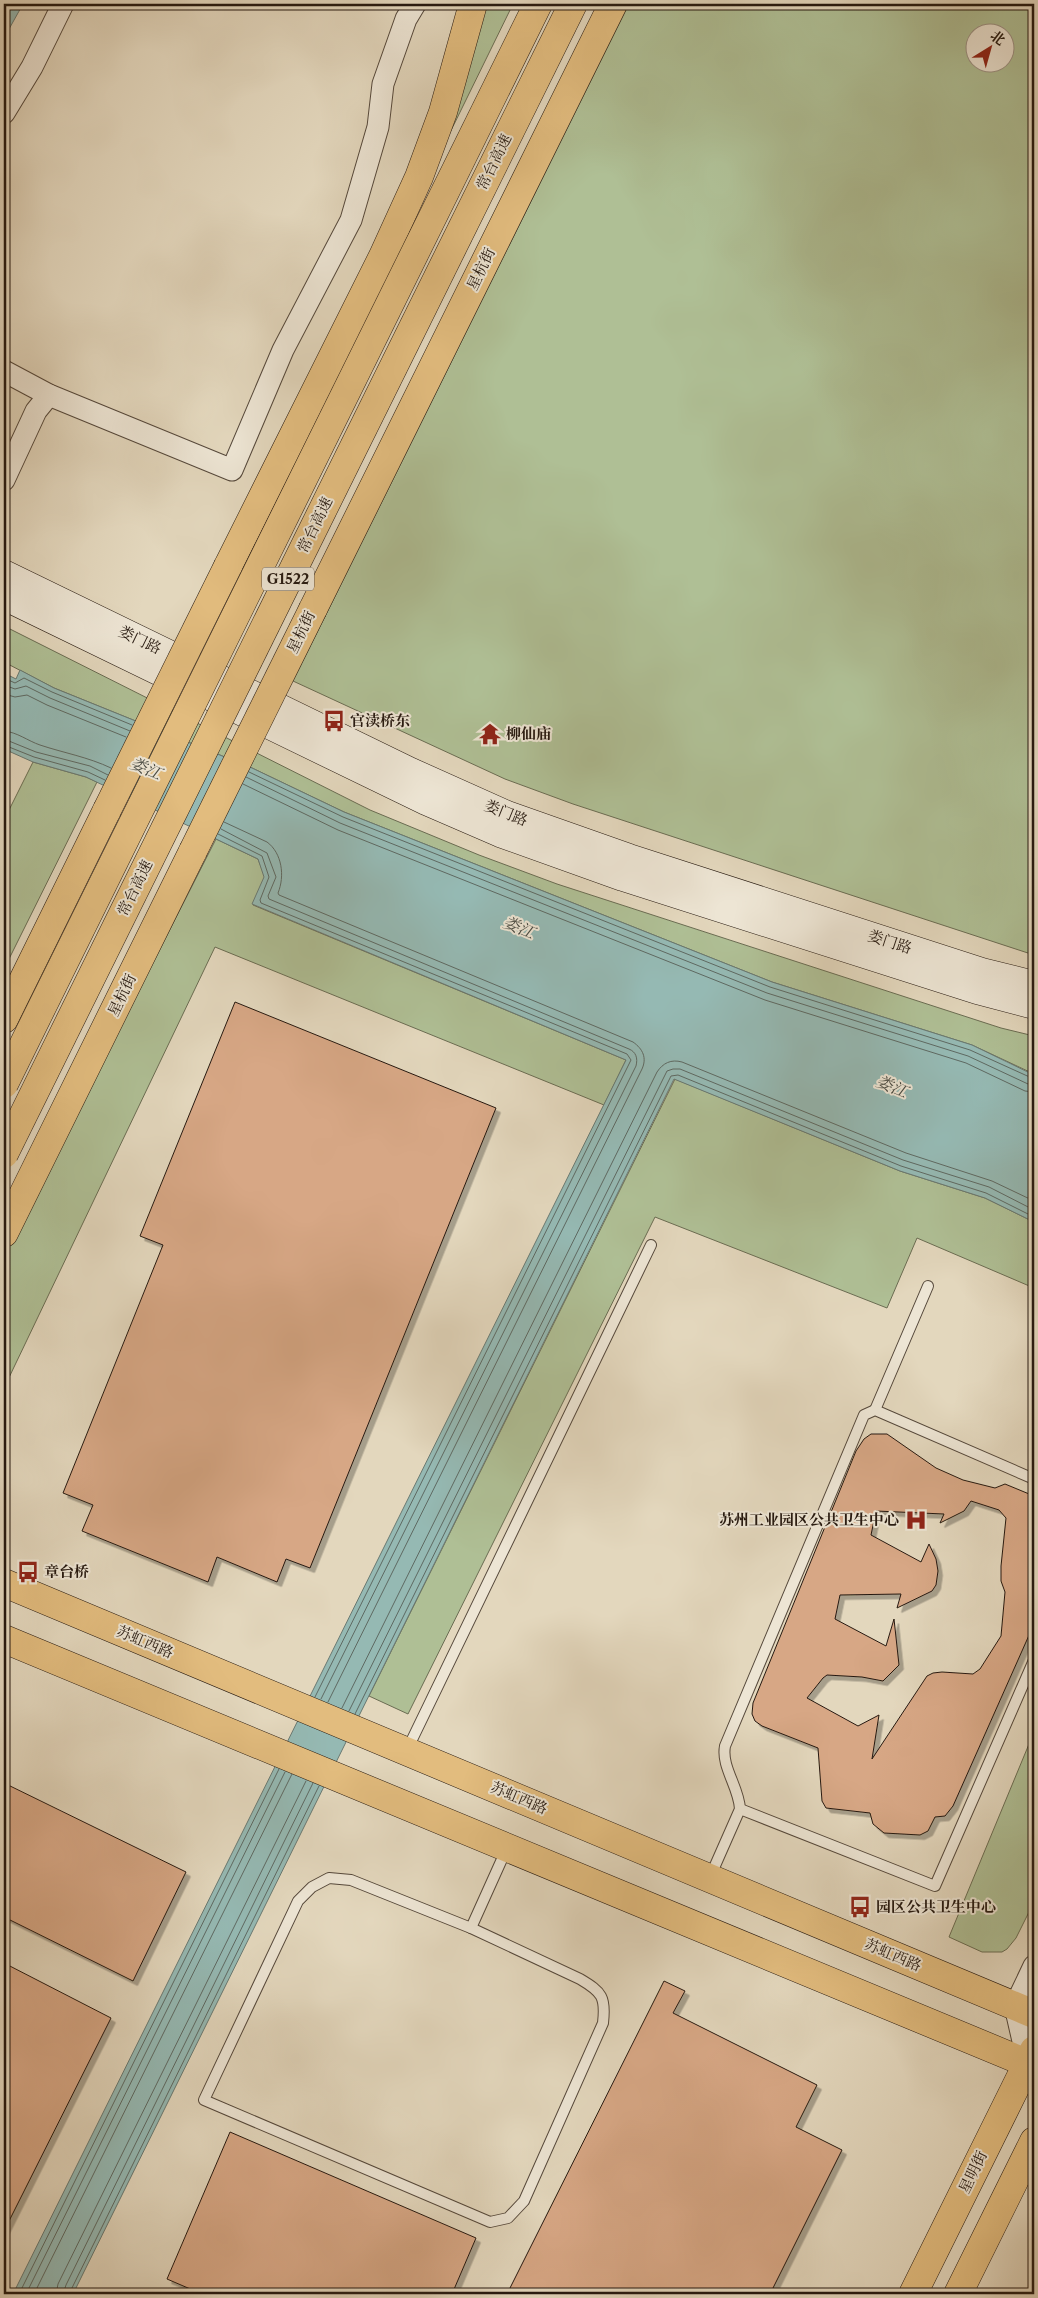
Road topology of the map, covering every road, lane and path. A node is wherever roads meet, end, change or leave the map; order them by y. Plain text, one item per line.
1 (63, 4) edge
2 (415, 4) edge
3 (473, 4) edge
4 (538, 4) edge
5 (572, 4) edge
6 (613, 4) edge
7 (4, 113) edge
8 (4, 371) edge
9 (49, 395) junction
10 (4, 480) edge
11 (4, 574) edge
12 (4, 596) edge
13 (1034, 986) edge
14 (1034, 1005) edge
15 (4, 1019) edge
16 (4, 1084) edge
17 (4, 1154) edge
18 (9, 1224) edge
19 (651, 1246) dead end
20 (928, 1286) dead end
21 (875, 1410) junction
22 (1034, 1479) edge
23 (4, 1583) edge
24 (4, 1639) edge
25 (1034, 1660) edge
26 (406, 1751) junction
27 (740, 1809) junction
28 (507, 1847) junction
29 (710, 1878) junction
30 (471, 1928) junction
31 (1034, 1966) edge
32 (1025, 2010) edge
33 (1032, 2059) edge
34 (1034, 2141) edge
35 (913, 2294) edge
36 (958, 2294) edge

1 - 7 street
2 - 9 street
3 - 15 main road, bridge
4 - 16 main road, 常台高速 / G1522, bridge
5 - 17 main road, 常台高速 / G1522, bridge
6 - 18 main road, 星杭街, bridge
8 - 9 street
9 - 10 street
11 - 13 main road, 娄门路
12 - 14 main road, 娄门路
19 - 26 lane
20 - 21 lane
21 - 22 lane
21 - 27 lane
23 - 26 main road, 苏虹西路
24 - 28 main road
25 - 27 lane
26 - 29 main road, 苏虹西路
27 - 29 lane
28 - 30 lane
28 - 33 main road
29 - 32 main road, 苏虹西路
30 - 30 lane
31 - 32 street
32 - 33 street
33 - 35 main road, 星明街
34 - 36 main road

